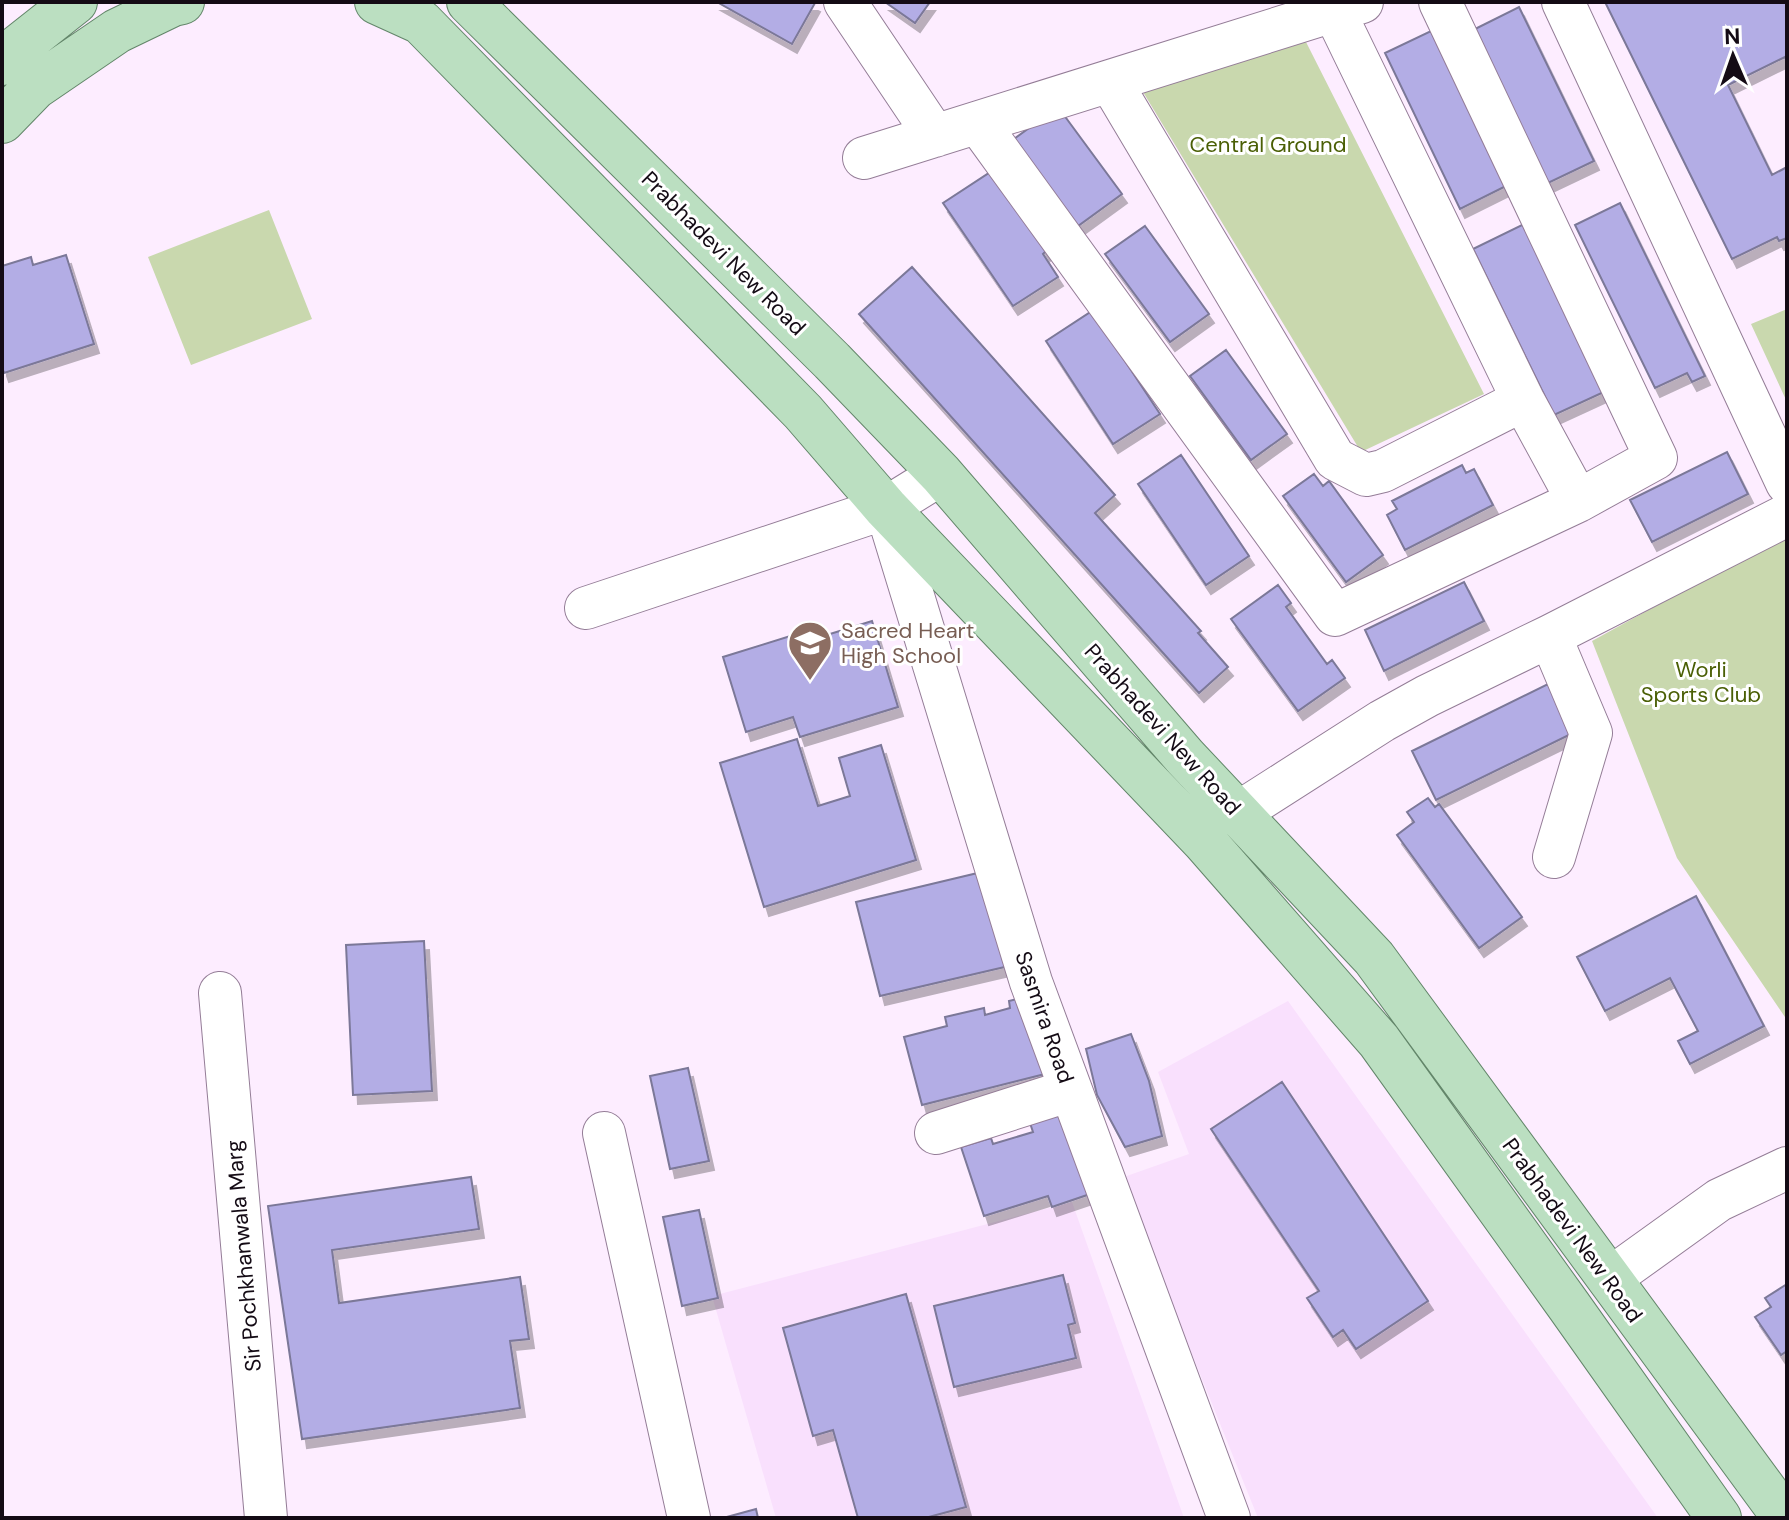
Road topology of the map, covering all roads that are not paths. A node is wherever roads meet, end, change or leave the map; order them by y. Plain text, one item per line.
1 (75, 2) edge
2 (182, 2) edge
3 (377, 2) edge
4 (469, 2) edge
5 (845, 2) edge
6 (1440, 2) edge
7 (1563, 2) edge
8 (1348, 6) edge
9 (12, 64) edge
10 (1110, 81) junction
11 (2, 121) edge
12 (978, 123) junction
13 (935, 136) junction
14 (864, 158) dead end
15 (1523, 400) junction
16 (941, 474) junction
17 (1787, 483) edge
18 (1578, 501) junction
19 (886, 508) junction
20 (1787, 515) edge
21 (586, 608) dead end
22 (1550, 636) junction
23 (1238, 813) junction
24 (1554, 857) dead end
25 (220, 993) dead end
26 (1071, 1090) junction
27 (604, 1133) dead end
28 (936, 1133) dead end
29 (1787, 1168) edge
30 (1609, 1279) junction
31 (266, 1518) edge
32 (689, 1518) edge
33 (1229, 1518) edge
34 (1719, 1518) edge
35 (1785, 1518) edge

1 - 9 main road
2 - 9 main road
3 - 19 main road, Prabhadevi New Road
4 - 16 main road, Prabhadevi New Road
5 - 13 street
6 - 18 street
7 - 17 street
8 - 10 street
8 - 15 street
9 - 11 main road
10 - 12 street
10 - 15 street
12 - 13 street
12 - 18 street
13 - 14 street
15 - 18 street
16 - 19 street
16 - 23 main road, Prabhadevi New Road
19 - 21 street
19 - 26 street, Sasmira Road
19 - 34 main road, Prabhadevi New Road
20 - 22 street
22 - 23 street
22 - 24 street
23 - 30 main road, Prabhadevi New Road
25 - 31 street, Sir Pochkhanwala Marg
26 - 28 street
26 - 33 street, Sasmira Road
27 - 32 street
29 - 30 street
30 - 35 main road, Prabhadevi New Road

